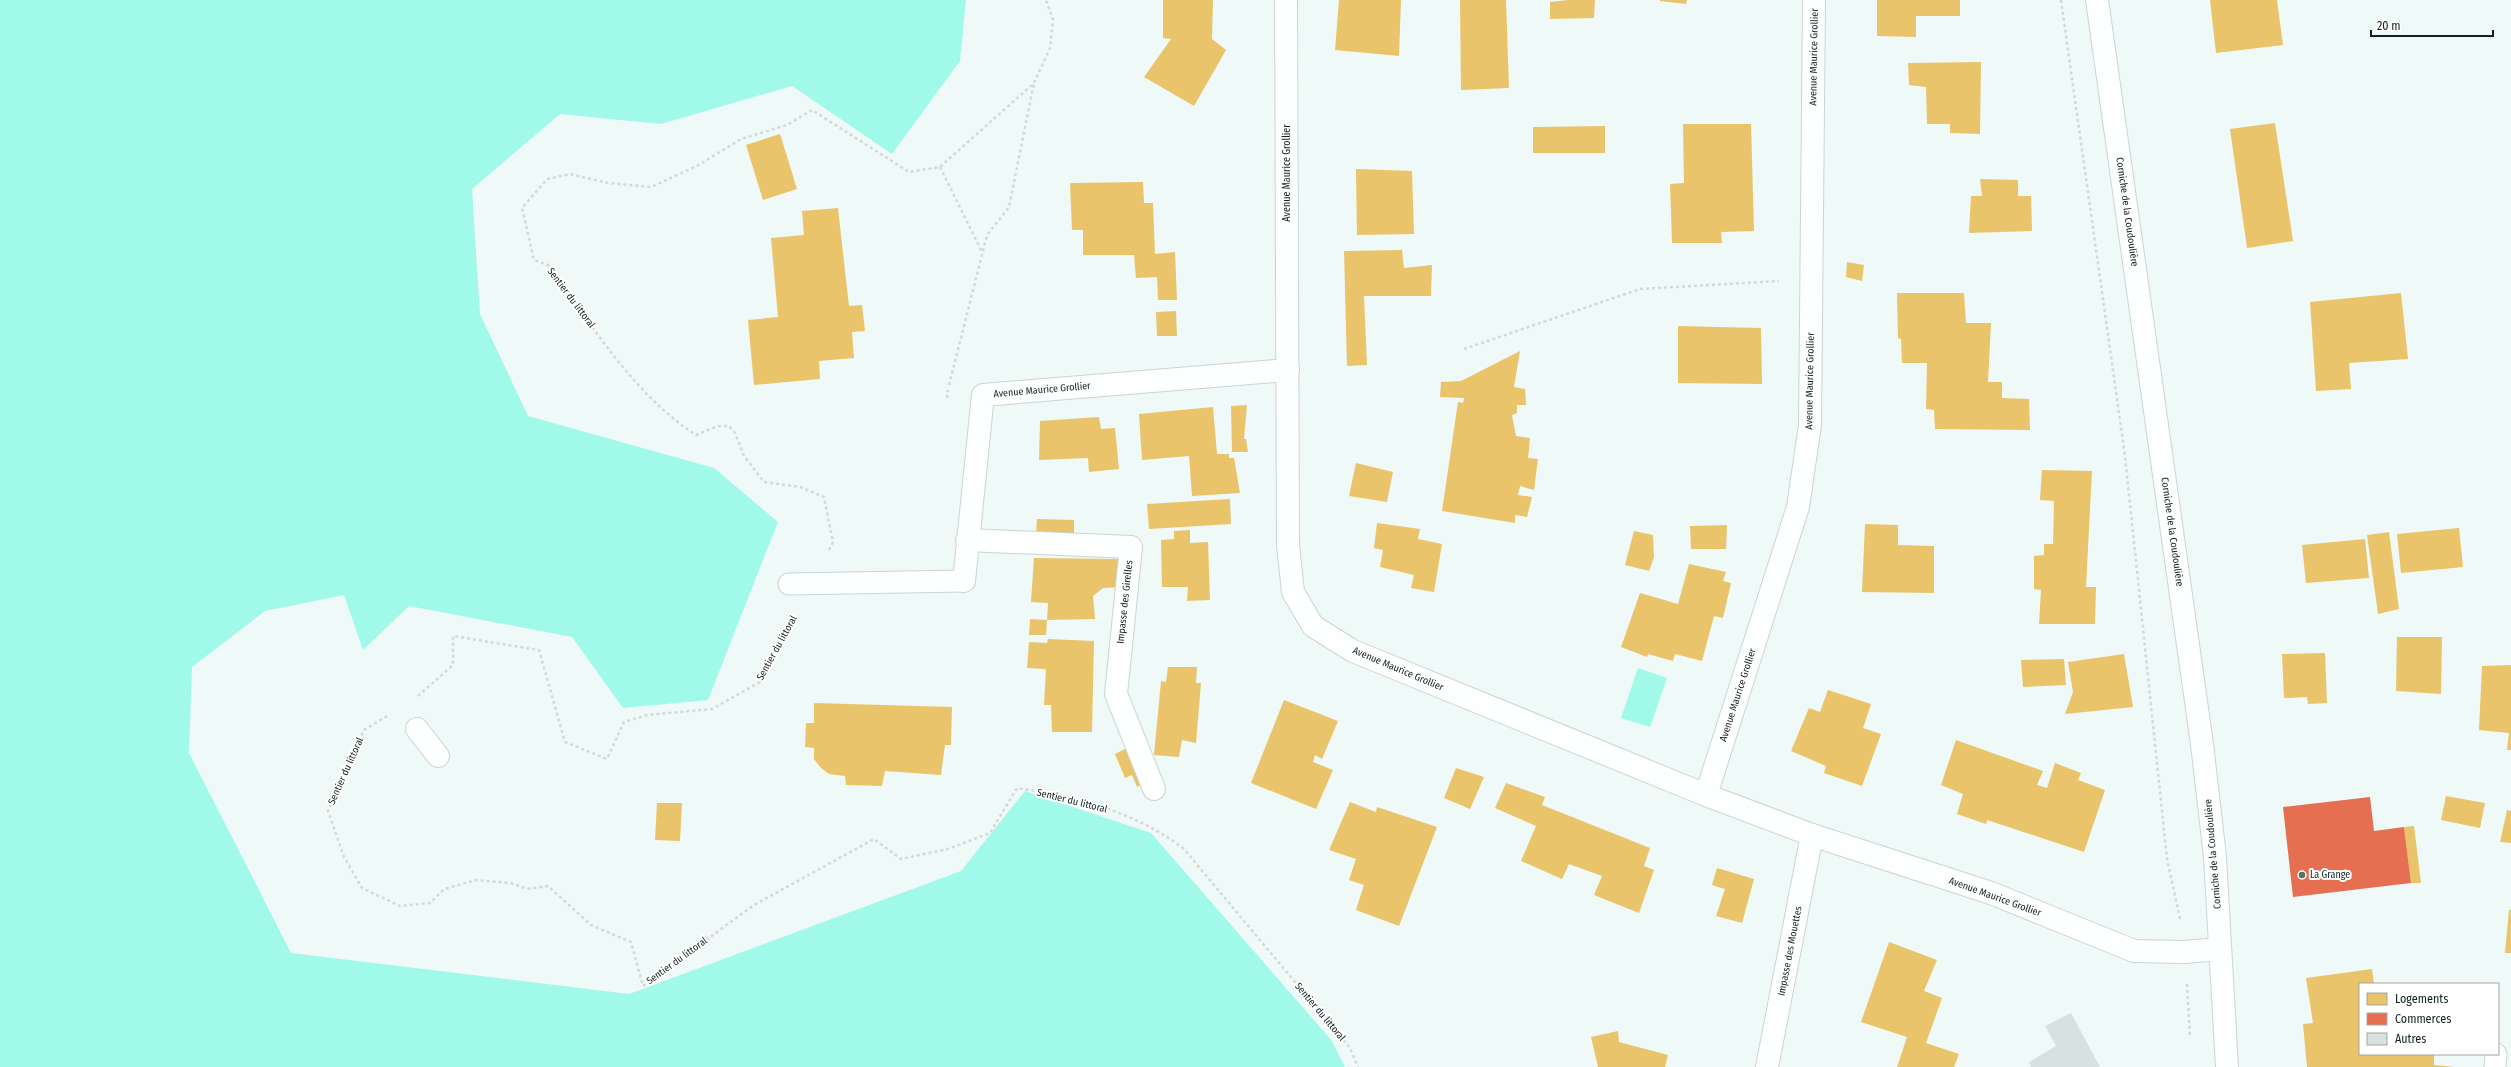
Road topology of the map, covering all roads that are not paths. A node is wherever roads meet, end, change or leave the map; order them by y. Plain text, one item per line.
1 (1286, 0) edge
2 (1814, 0) edge
3 (2097, 0) edge
4 (1288, 370) junction
5 (967, 540) junction
6 (964, 581) joint
7 (789, 584) dead end
8 (417, 729) dead end
9 (438, 756) dead end
10 (1154, 789) dead end
11 (1706, 795) junction
12 (1812, 835) junction
13 (2220, 949) junction
14 (2496, 1055) edge
15 (1767, 1067) edge
16 (2227, 1067) edge
17 (2494, 1067) edge

1 - 4 street, Avenue Maurice Grollier
2 - 11 street, Avenue Maurice Grollier
3 - 13 street, Corniche de la Coudoulière
4 - 5 street, Avenue Maurice Grollier
4 - 11 street, Avenue Maurice Grollier
5 - 6 street, Avenue Maurice Grollier
5 - 10 street, Impasse des Girelles
6 - 7 lane
8 - 9 street
11 - 12 street, Avenue Maurice Grollier
12 - 13 street, Avenue Maurice Grollier
12 - 15 street, Impasse des Mouettes
13 - 16 street, Corniche de la Coudoulière
14 - 17 lane

